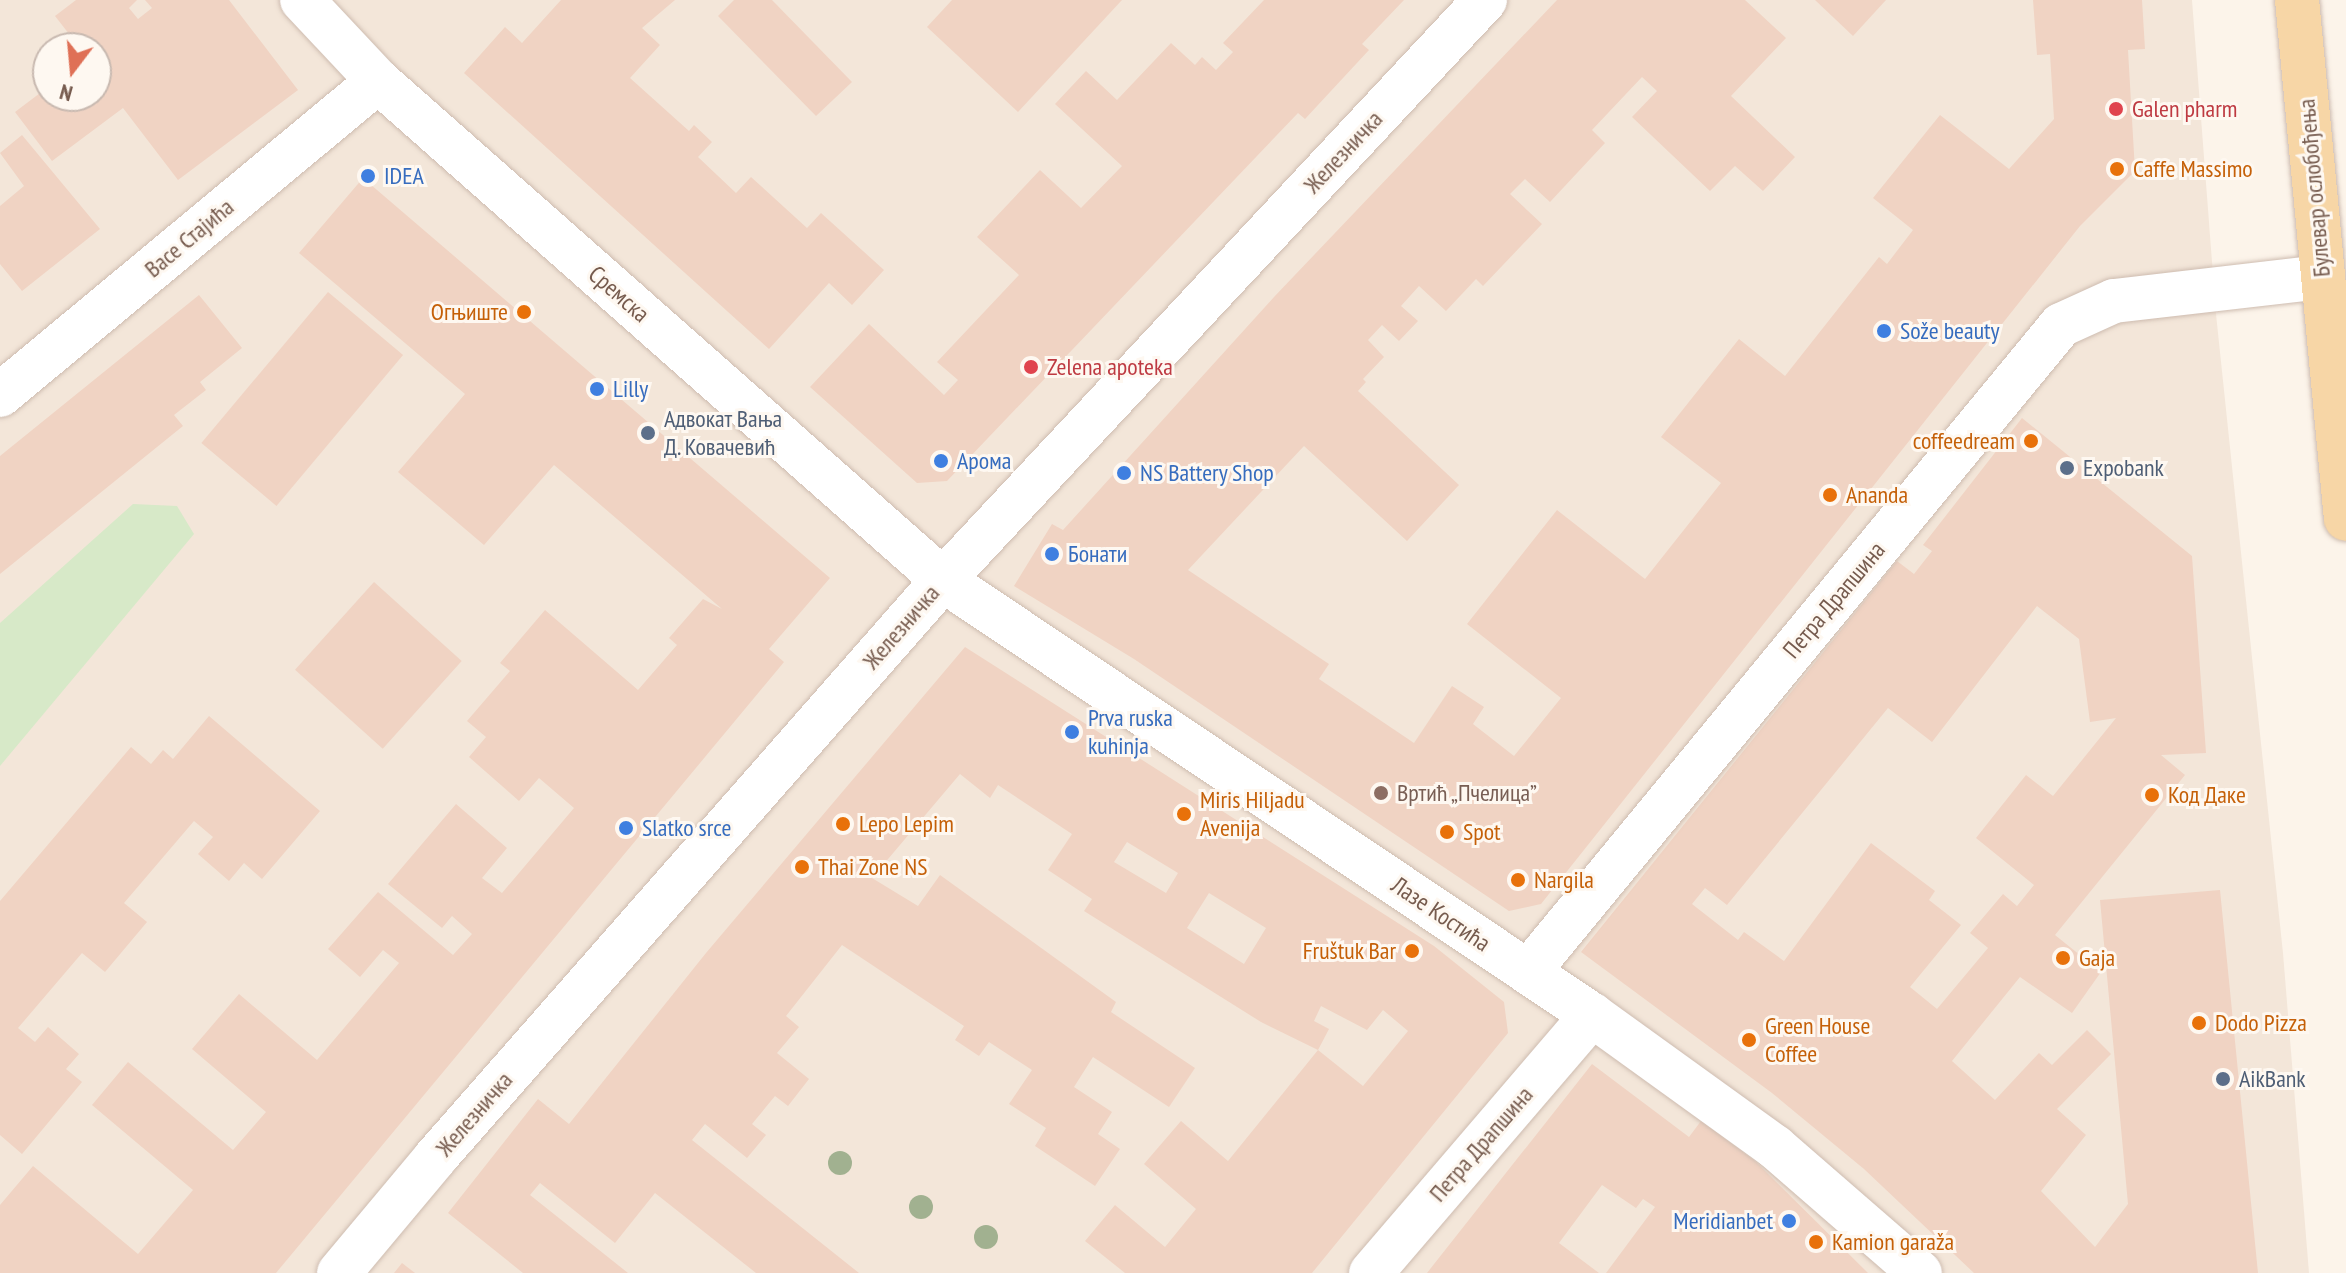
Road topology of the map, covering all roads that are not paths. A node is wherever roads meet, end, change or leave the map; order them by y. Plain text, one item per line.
1 (302, 0) edge
2 (1485, 0) edge
3 (2297, 0) edge
4 (378, 81) junction
5 (2323, 277) junction
6 (0, 395) edge
7 (2346, 519) edge
8 (943, 580) junction
9 (1528, 972) junction
10 (1592, 1015) junction
11 (339, 1273) edge
12 (1371, 1273) edge
13 (1920, 1273) edge

1 - 4 street, Сремска
2 - 8 street, Железничка
3 - 5 main road, Булевар ослобођења
4 - 6 street, Васе Стајића
4 - 8 street, Сремска
5 - 7 main road, Булевар ослобођења
5 - 9 street, Петра Драпшина
8 - 9 street, Лазе Костића
8 - 11 street, Железничка
9 - 10 street, Лазе Костића
10 - 12 street, Петра Драпшина
10 - 13 street, Лазе Костића

